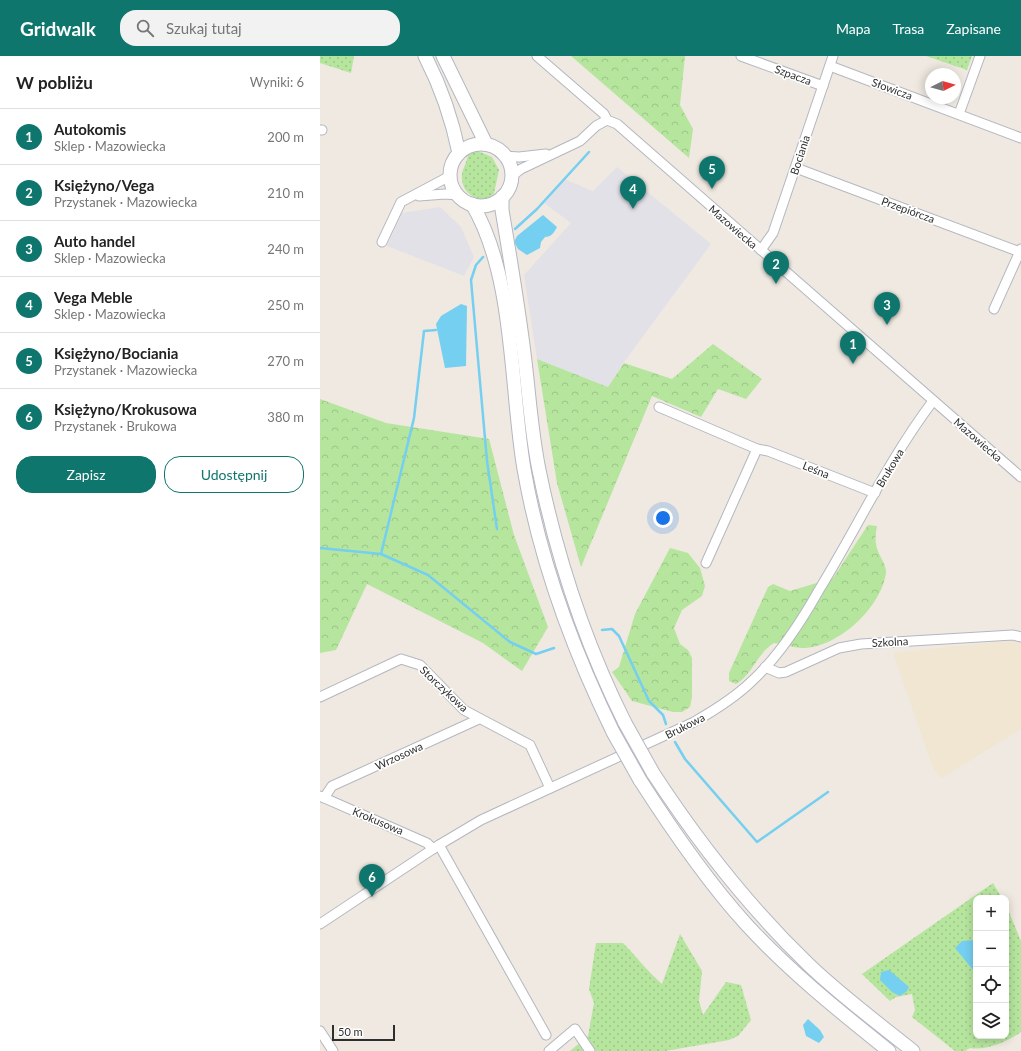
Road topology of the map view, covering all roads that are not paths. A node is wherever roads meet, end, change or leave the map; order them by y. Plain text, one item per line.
1 (425, 56) edge
2 (443, 56) edge
3 (537, 56) edge
4 (741, 56) edge
5 (833, 56) edge
6 (980, 56) edge
7 (830, 66) junction
8 (823, 86) junction
9 (959, 114) junction
10 (608, 120) junction
11 (1021, 138) edge
12 (486, 144) junction
13 (459, 153) junction
14 (554, 153) junction
15 (505, 156) junction
16 (796, 168) junction
17 (450, 176) junction
18 (512, 176) junction
19 (458, 195) junction
20 (414, 196) junction
21 (502, 197) junction
22 (472, 204) junction
23 (382, 242) dead end
24 (761, 250) junction
25 (1020, 250) edge
26 (994, 309) dead end
27 (933, 401) junction
28 (659, 407) dead end
29 (757, 449) junction
30 (1021, 477) edge
31 (875, 493) junction
32 (706, 563) dead end
33 (1021, 636) edge
34 (765, 668) junction
35 (320, 697) edge
36 (479, 719) junction
37 (550, 788) junction
38 (322, 797) edge
39 (436, 847) junction
40 (320, 924) edge
41 (320, 1031) edge
42 (546, 1035) dead end
43 (333, 1051) edge
44 (549, 1051) edge
45 (590, 1051) edge
46 (889, 1051) edge
47 (913, 1051) edge

1 - 13 main road
2 - 12 main road
3 - 10 street, Mazowiecka
4 - 8 street, Szpacza
5 - 7 street, Bociania
6 - 9 street
7 - 8 street, Bociania
7 - 9 street, Słowicza
8 - 16 street, Bociania
9 - 11 street, Słowicza
10 - 14 street
10 - 24 street, Mazowiecka
12 - 13 main road
12 - 15 main road
13 - 17 main road
14 - 15 street
14 - 18 street
15 - 18 main road
16 - 24 street, Bociania
16 - 25 street, Przepiórcza
17 - 19 main road
17 - 20 street
18 - 21 main road
19 - 20 street
19 - 22 main road
20 - 23 street
21 - 22 main road
21 - 47 main road, bridge
22 - 46 main road, bridge
24 - 27 street, Mazowiecka
25 - 26 street
27 - 30 street, Mazowiecka
27 - 31 street, Brukowa
28 - 29 street, Leśna
29 - 31 street, Leśna
29 - 32 street
31 - 34 street, Brukowa
33 - 34 street, Szkolna
34 - 37 street, Brukowa
35 - 36 street, Storczykowa
36 - 37 street, Storczykowa
36 - 38 street, Wrzosowa
37 - 39 street, Brukowa
38 - 39 street, Krokusowa
39 - 40 street, Brukowa
39 - 42 street
41 - 43 street
44 - 45 street

